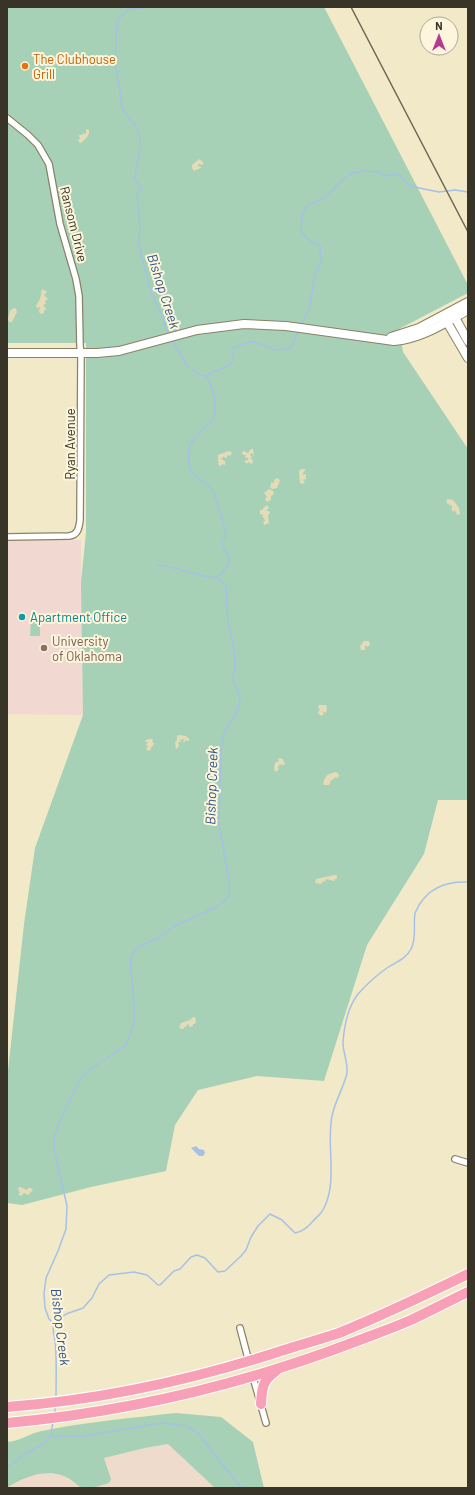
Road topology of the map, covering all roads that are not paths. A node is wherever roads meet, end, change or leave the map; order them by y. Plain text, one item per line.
1 (7, 118) edge
2 (468, 302) edge
3 (468, 310) edge
4 (453, 314) junction
5 (445, 318) junction
6 (468, 341) edge
7 (7, 353) edge
8 (81, 353) junction
9 (468, 358) edge
10 (7, 537) edge
11 (455, 1159) dead end
12 (468, 1164) edge
13 (468, 1274) edge
14 (468, 1292) edge
15 (240, 1328) dead end
16 (249, 1362) junction
17 (280, 1368) junction
18 (252, 1377) junction
19 (261, 1404) junction
20 (7, 1407) edge
21 (7, 1423) edge
22 (266, 1423) dead end

1 - 8 street, Ransom Drive
2 - 4 main road
3 - 4 main road
4 - 5 main road
4 - 6 main road
5 - 8 main road
5 - 9 main road
7 - 8 main road
8 - 10 street, Ryan Avenue
11 - 12 street
13 - 16 highway
14 - 17 highway
15 - 16 street
16 - 20 highway
17 - 18 highway
17 - 19 highway
18 - 19 street
18 - 21 highway
19 - 22 street

